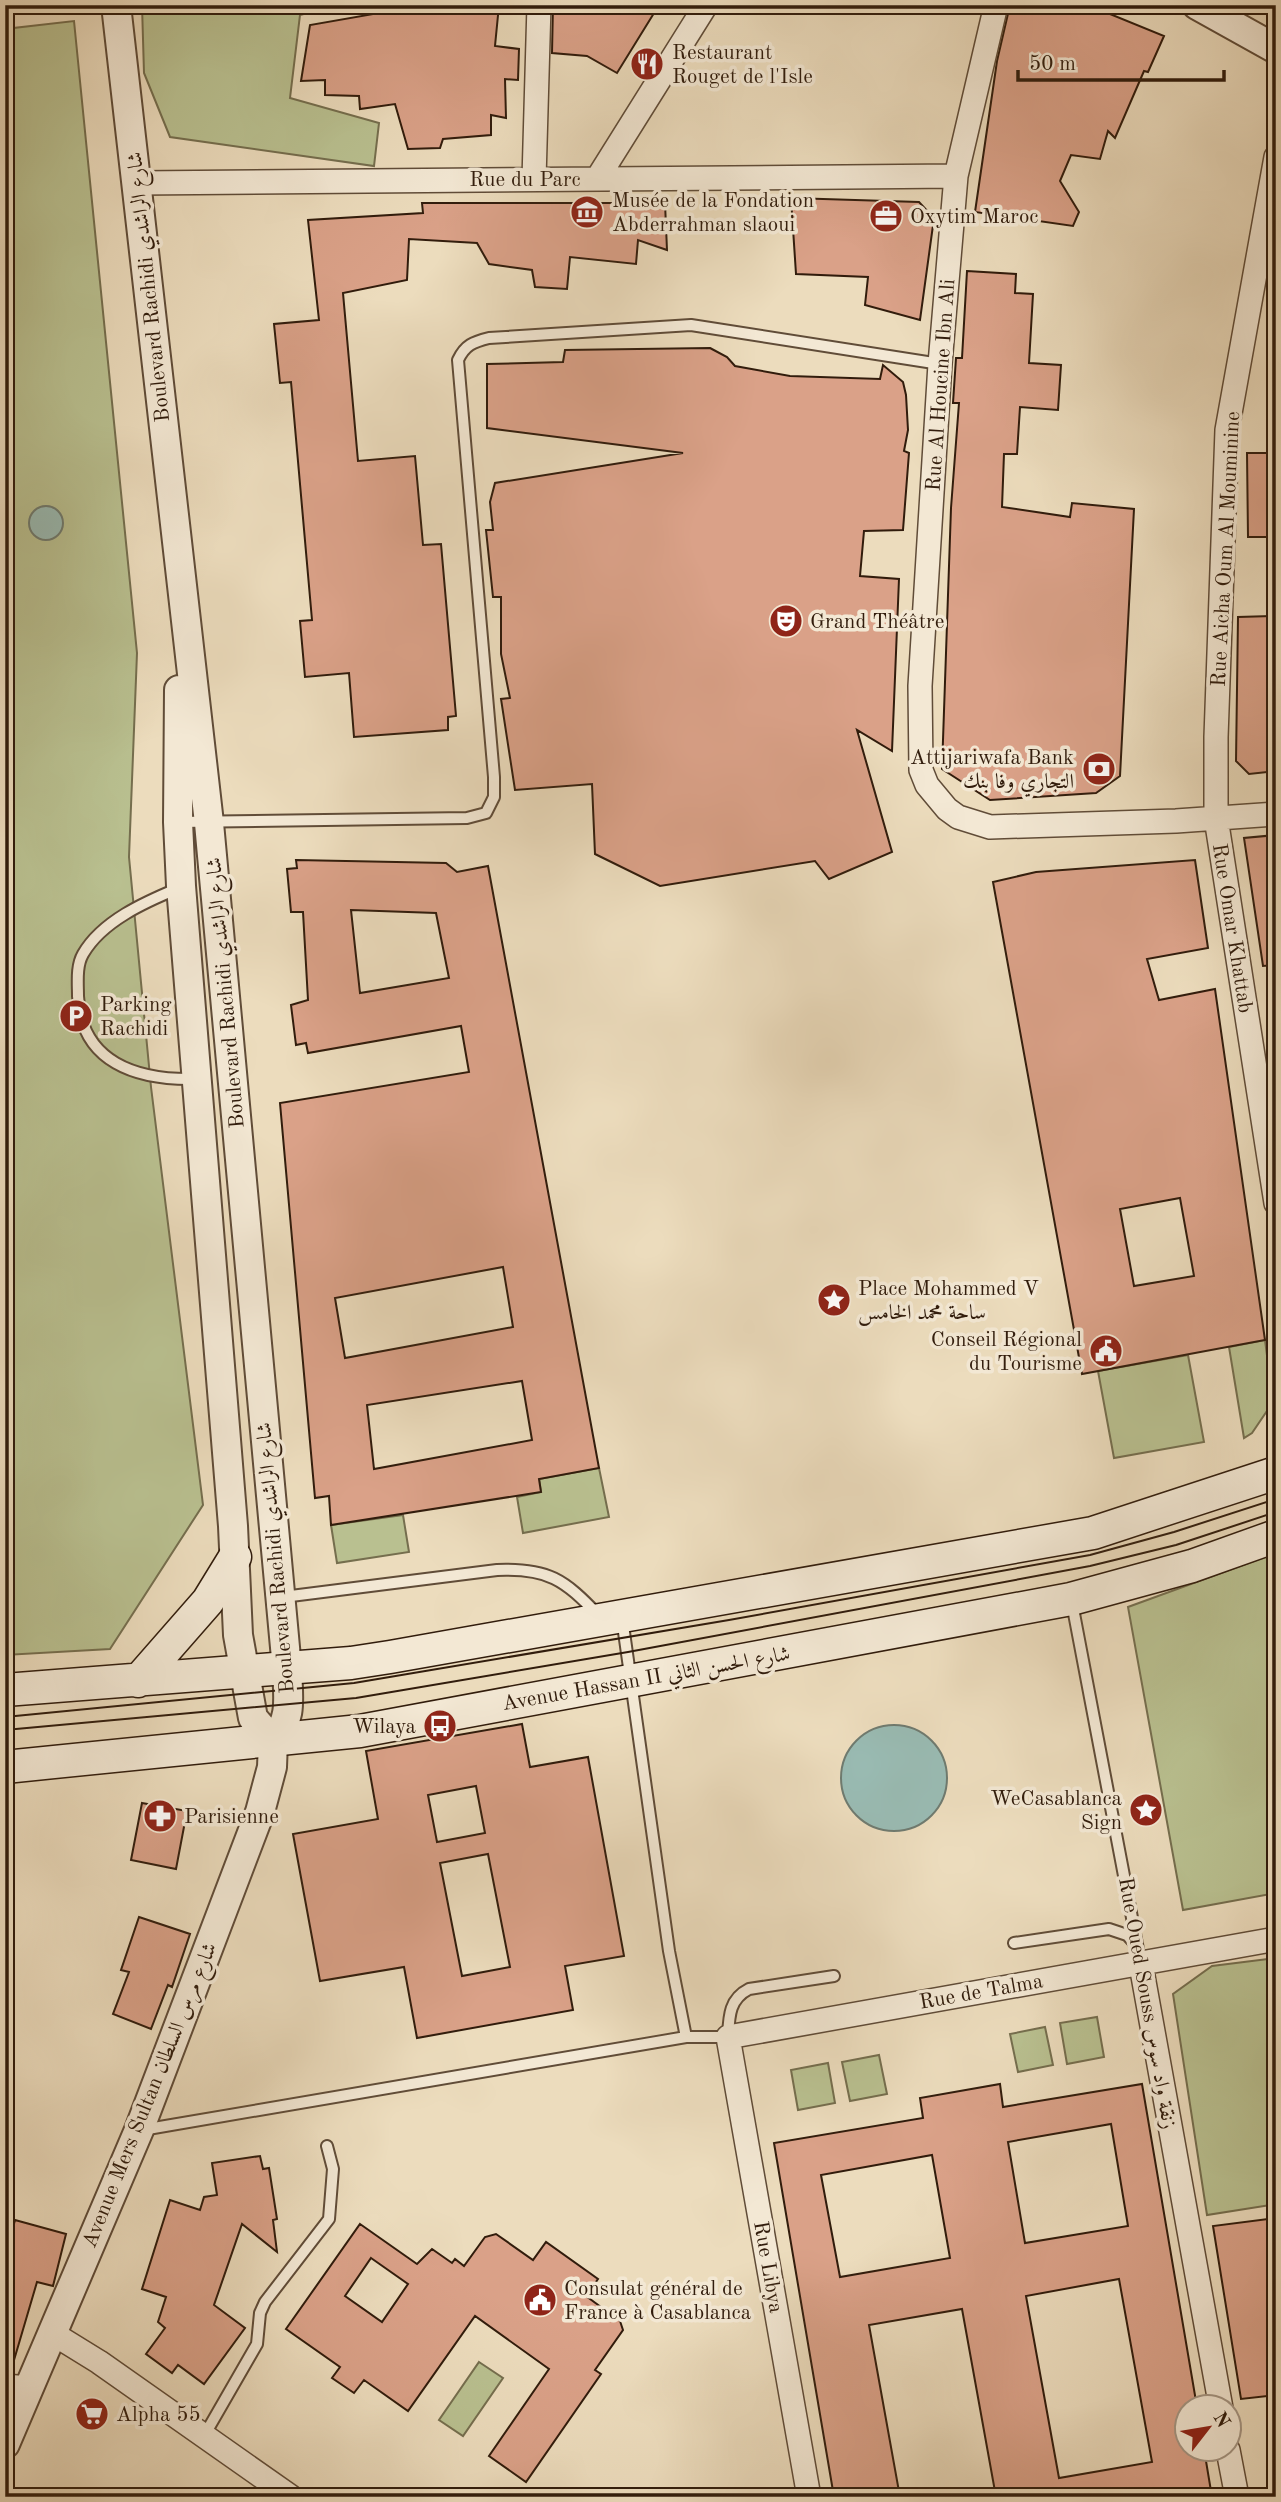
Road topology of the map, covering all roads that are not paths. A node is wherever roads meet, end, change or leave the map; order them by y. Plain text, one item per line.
1 (116, 5) edge
2 (540, 5) edge
3 (706, 5) edge
4 (996, 5) edge
5 (1197, 5) edge
6 (1276, 49) edge
7 (1276, 157) edge
8 (956, 176) junction
9 (534, 179) junction
10 (597, 179) junction
11 (136, 183) junction
12 (940, 364) junction
13 (180, 568) junction
14 (1276, 814) edge
15 (1216, 818) junction
16 (177, 822) junction
17 (209, 823) junction
18 (181, 887) junction
19 (198, 1079) junction
20 (1276, 1203) edge
21 (1276, 1473) edge
22 (1276, 1536) edge
23 (235, 1557) junction
24 (280, 1597) junction
25 (1071, 1599) junction
26 (612, 1618) junction
27 (287, 1669) junction
28 (243, 1672) junction
29 (632, 1680) junction
30 (138, 1681) junction
31 (5, 1690) edge
32 (273, 1741) junction
33 (5, 1768) edge
34 (1276, 1939) edge
35 (1014, 1943) dead end
36 (1139, 1955) junction
37 (834, 1976) dead end
38 (686, 2037) junction
39 (729, 2037) junction
40 (139, 2130) junction
41 (327, 2146) dead end
42 (52, 2333) junction
43 (17, 2387) edge
44 (1219, 2394) edge
45 (204, 2436) junction
46 (5, 2444) edge
47 (1231, 2464) edge
48 (290, 2497) edge
49 (809, 2497) edge
50 (1237, 2497) edge

1 - 11 street, Boulevard Rachidi شارع الراشدي
2 - 9 street
3 - 10 street
4 - 8 street, Rue Al Houcine Ibn Ali
5 - 6 street
7 - 15 street, Rue Aicha Oum Al Mouminine
8 - 10 street, Rue du Parc
8 - 12 street, Rue Al Houcine Ibn Ali
9 - 10 street, Rue du Parc
9 - 11 street, Rue du Parc
11 - 13 street, Boulevard Rachidi شارع الراشدي
12 - 15 street, Rue Al Houcine Ibn Ali
12 - 17 lane
13 - 16 street, Boulevard Rachidi شارع الراشدي
13 - 17 street, Boulevard Rachidi شارع الراشدي
14 - 15 street
15 - 20 street, Rue Omar Khattab
16 - 17 lane
16 - 18 street, Boulevard Rachidi شارع الراشدي
17 - 24 street, Boulevard Rachidi شارع الراشدي
18 - 19 street, Boulevard Rachidi شارع الراشدي
18 - 19 lane
19 - 23 street, Boulevard Rachidi شارع الراشدي
21 - 26 main road
22 - 25 main road, Avenue Hassan II شارع الحسن الثاني
23 - 28 street, Boulevard Rachidi شارع الراشدي
23 - 30 main road
24 - 26 lane
24 - 27 street, Boulevard Rachidi شارع الراشدي
25 - 29 main road, Avenue Hassan II شارع الحسن الثاني
25 - 36 lane, Rue Oued Souss زنقة واد سوس
26 - 27 main road
26 - 29 lane
27 - 28 main road
27 - 32 street, Boulevard Rachidi شارع الراشدي
28 - 30 main road
28 - 32 street, Boulevard Rachidi شارع الراشدي
29 - 32 main road, Avenue Hassan II شارع الحسن الثاني
29 - 38 lane
30 - 31 main road
32 - 33 main road, Avenue Hassan II شارع الحسن الثاني
32 - 40 street, Avenue Mers Sultan شارع مرس السلطان
34 - 36 street, Rue de Talma
35 - 36 lane
36 - 39 street, Rue de Talma
36 - 44 street, Rue Oued Souss زنقة واد سوس
37 - 39 lane
38 - 39 lane, Rue de Talma
38 - 40 lane, Rue de Talma
39 - 49 street, Rue Libya
40 - 42 street, Avenue Mers Sultan شارع مرس السلطان
41 - 45 lane
42 - 43 street, Avenue Mers Sultan شارع مرس السلطان
42 - 45 street
43 - 46 street, Avenue Mers Sultan شارع مرس السلطان
45 - 48 street
47 - 50 street

